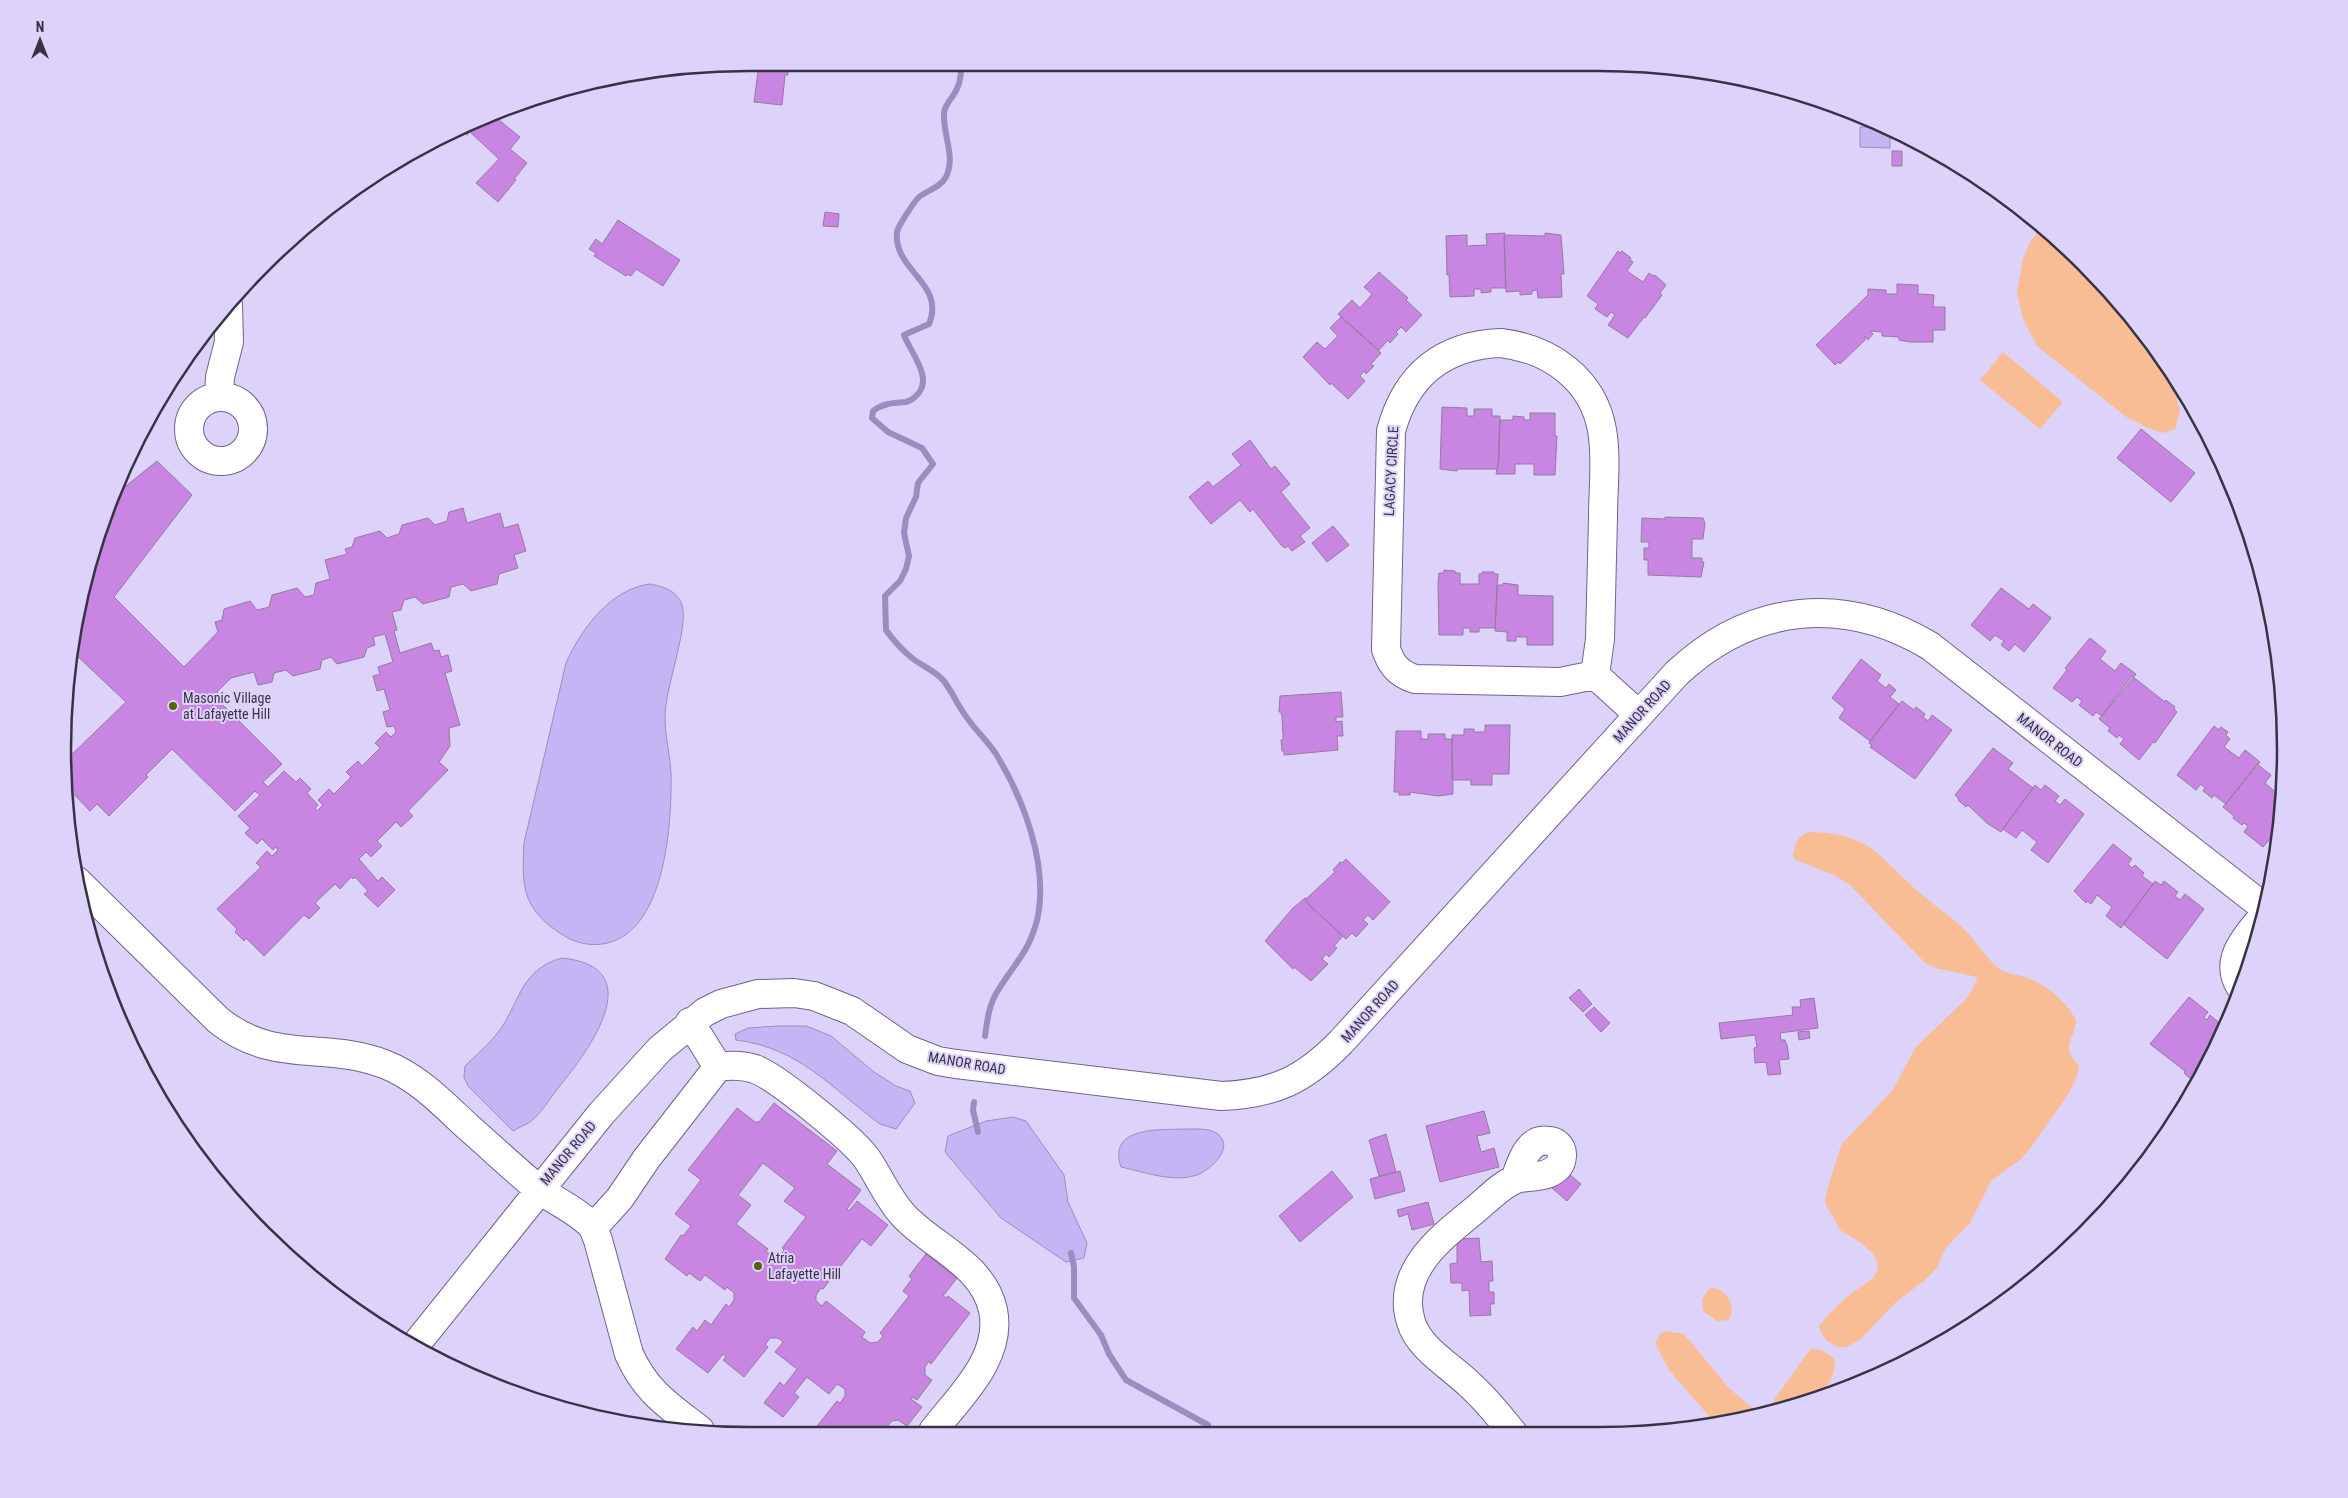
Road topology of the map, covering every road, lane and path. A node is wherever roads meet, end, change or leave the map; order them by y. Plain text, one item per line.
1 (228, 315) edge
2 (219, 396) dead end
3 (1595, 675) junction
4 (1639, 715) junction
5 (86, 890) edge
6 (2259, 903) edge
7 (2252, 930) edge
8 (2237, 978) edge
9 (690, 1022) junction
10 (718, 1067) junction
11 (1515, 1179) dead end
12 (539, 1189) junction
13 (593, 1228) junction
14 (419, 1341) edge
15 (693, 1424) edge
16 (936, 1427) edge
17 (1508, 1427) edge

1 - 2 street
3 - 3 street, LAGACY CIRCLE
3 - 4 street
4 - 6 street, MANOR ROAD
4 - 9 street, MANOR ROAD
5 - 12 street
7 - 8 street
9 - 10 street
9 - 12 street, MANOR ROAD
10 - 13 street
10 - 16 street
11 - 17 street
12 - 13 street
12 - 14 street, MANOR ROAD
13 - 15 street

